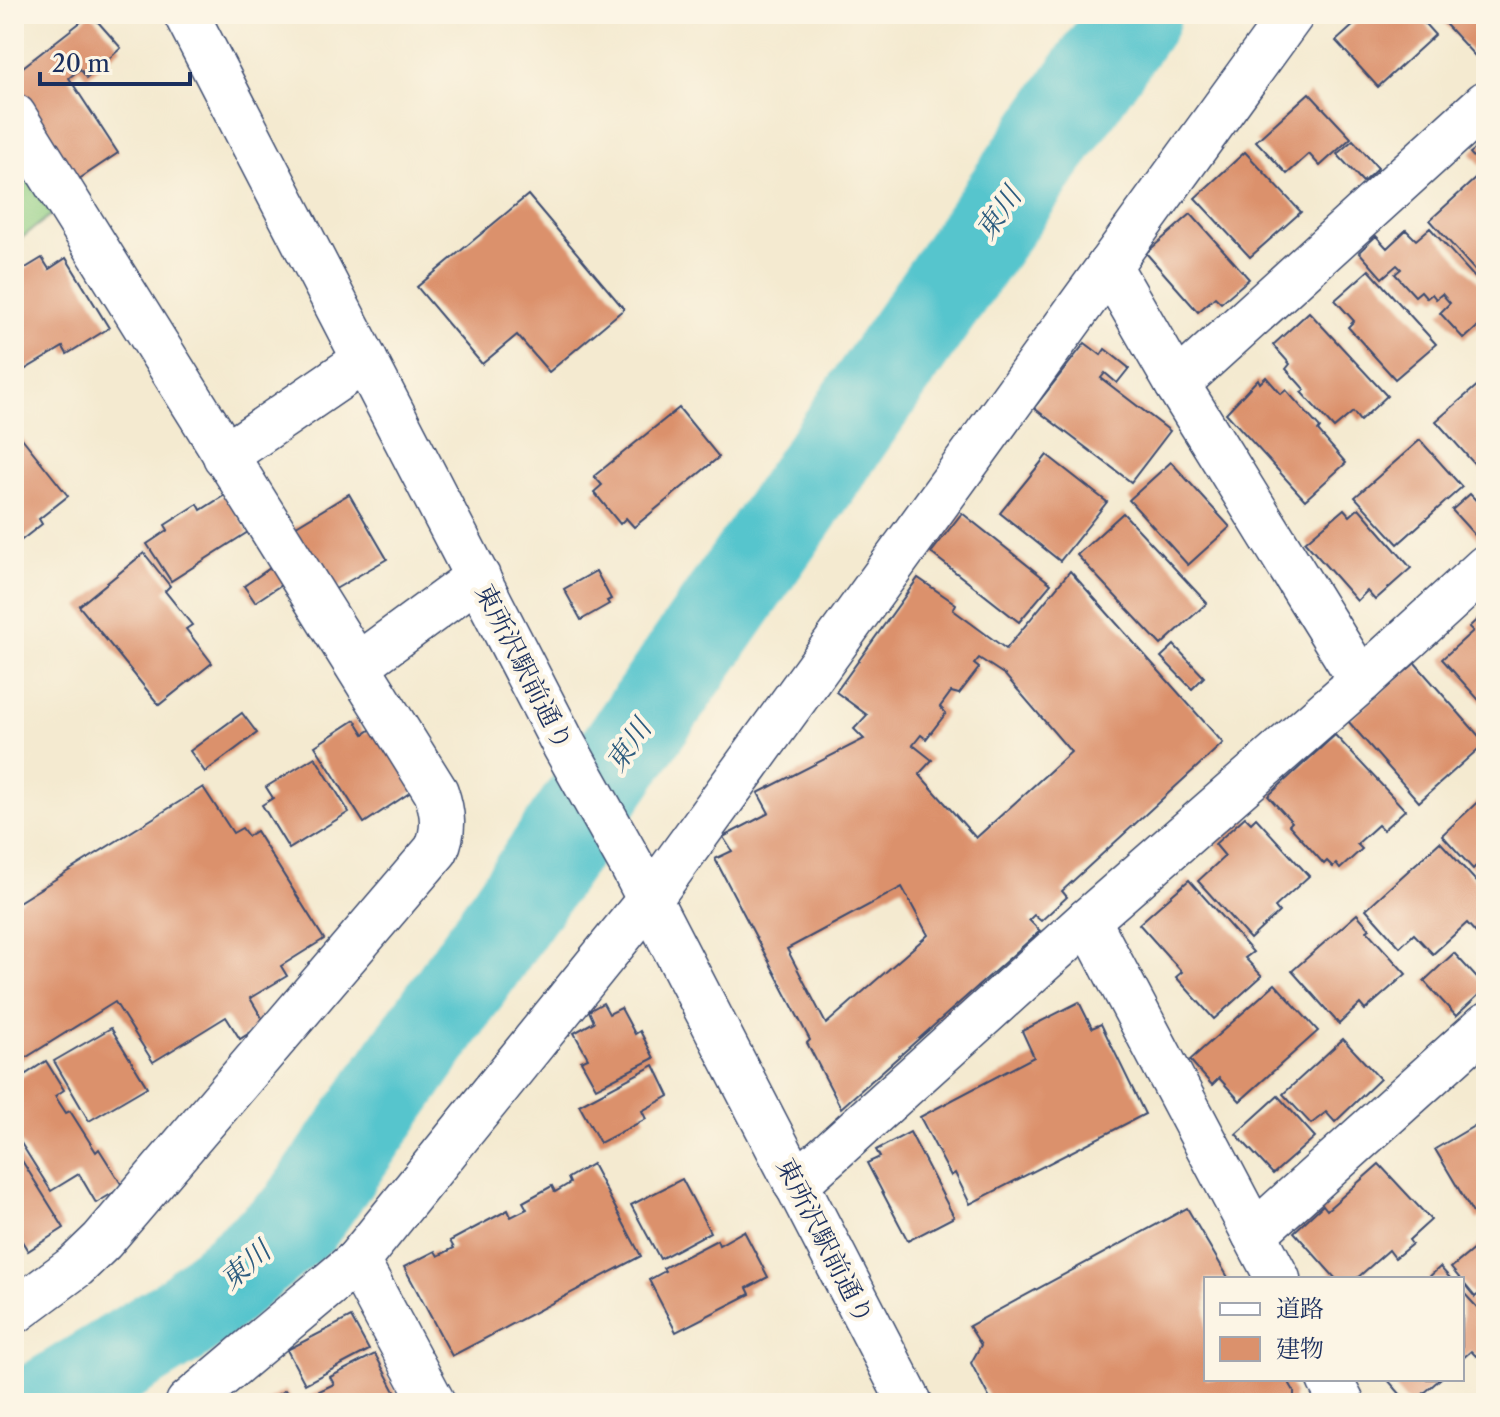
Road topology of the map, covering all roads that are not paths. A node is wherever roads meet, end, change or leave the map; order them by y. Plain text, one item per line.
1 (186, 14) edge
2 (1292, 14) edge
3 (1486, 103) edge
4 (14, 116) edge
5 (1109, 266) junction
6 (365, 360) junction
7 (1177, 384) junction
8 (225, 456) junction
9 (1486, 567) edge
10 (478, 577) junction
11 (358, 665) junction
12 (1361, 681) junction
13 (640, 882) junction
14 (1088, 920) junction
15 (1486, 1025) edge
16 (796, 1184) junction
17 (1254, 1234) junction
18 (357, 1261) junction
19 (1277, 1277) edge
20 (14, 1312) edge
21 (1330, 1381) edge
22 (188, 1403) edge
23 (433, 1403) edge
24 (910, 1403) edge
25 (1342, 1403) edge

1 - 6 street, 東所沢駅前通り
2 - 5 street
3 - 7 street
4 - 8 street
5 - 7 street
5 - 13 street
6 - 8 street
6 - 10 street, 東所沢駅前通り
7 - 12 street
8 - 11 street
9 - 12 street
10 - 11 street
10 - 13 street, 東所沢駅前通り
11 - 20 street
12 - 14 street
13 - 16 street, 東所沢駅前通り
13 - 18 street
14 - 16 street
14 - 17 street
15 - 17 street
16 - 24 street, 東所沢駅前通り
17 - 19 street
18 - 22 street
18 - 23 street
21 - 25 street

